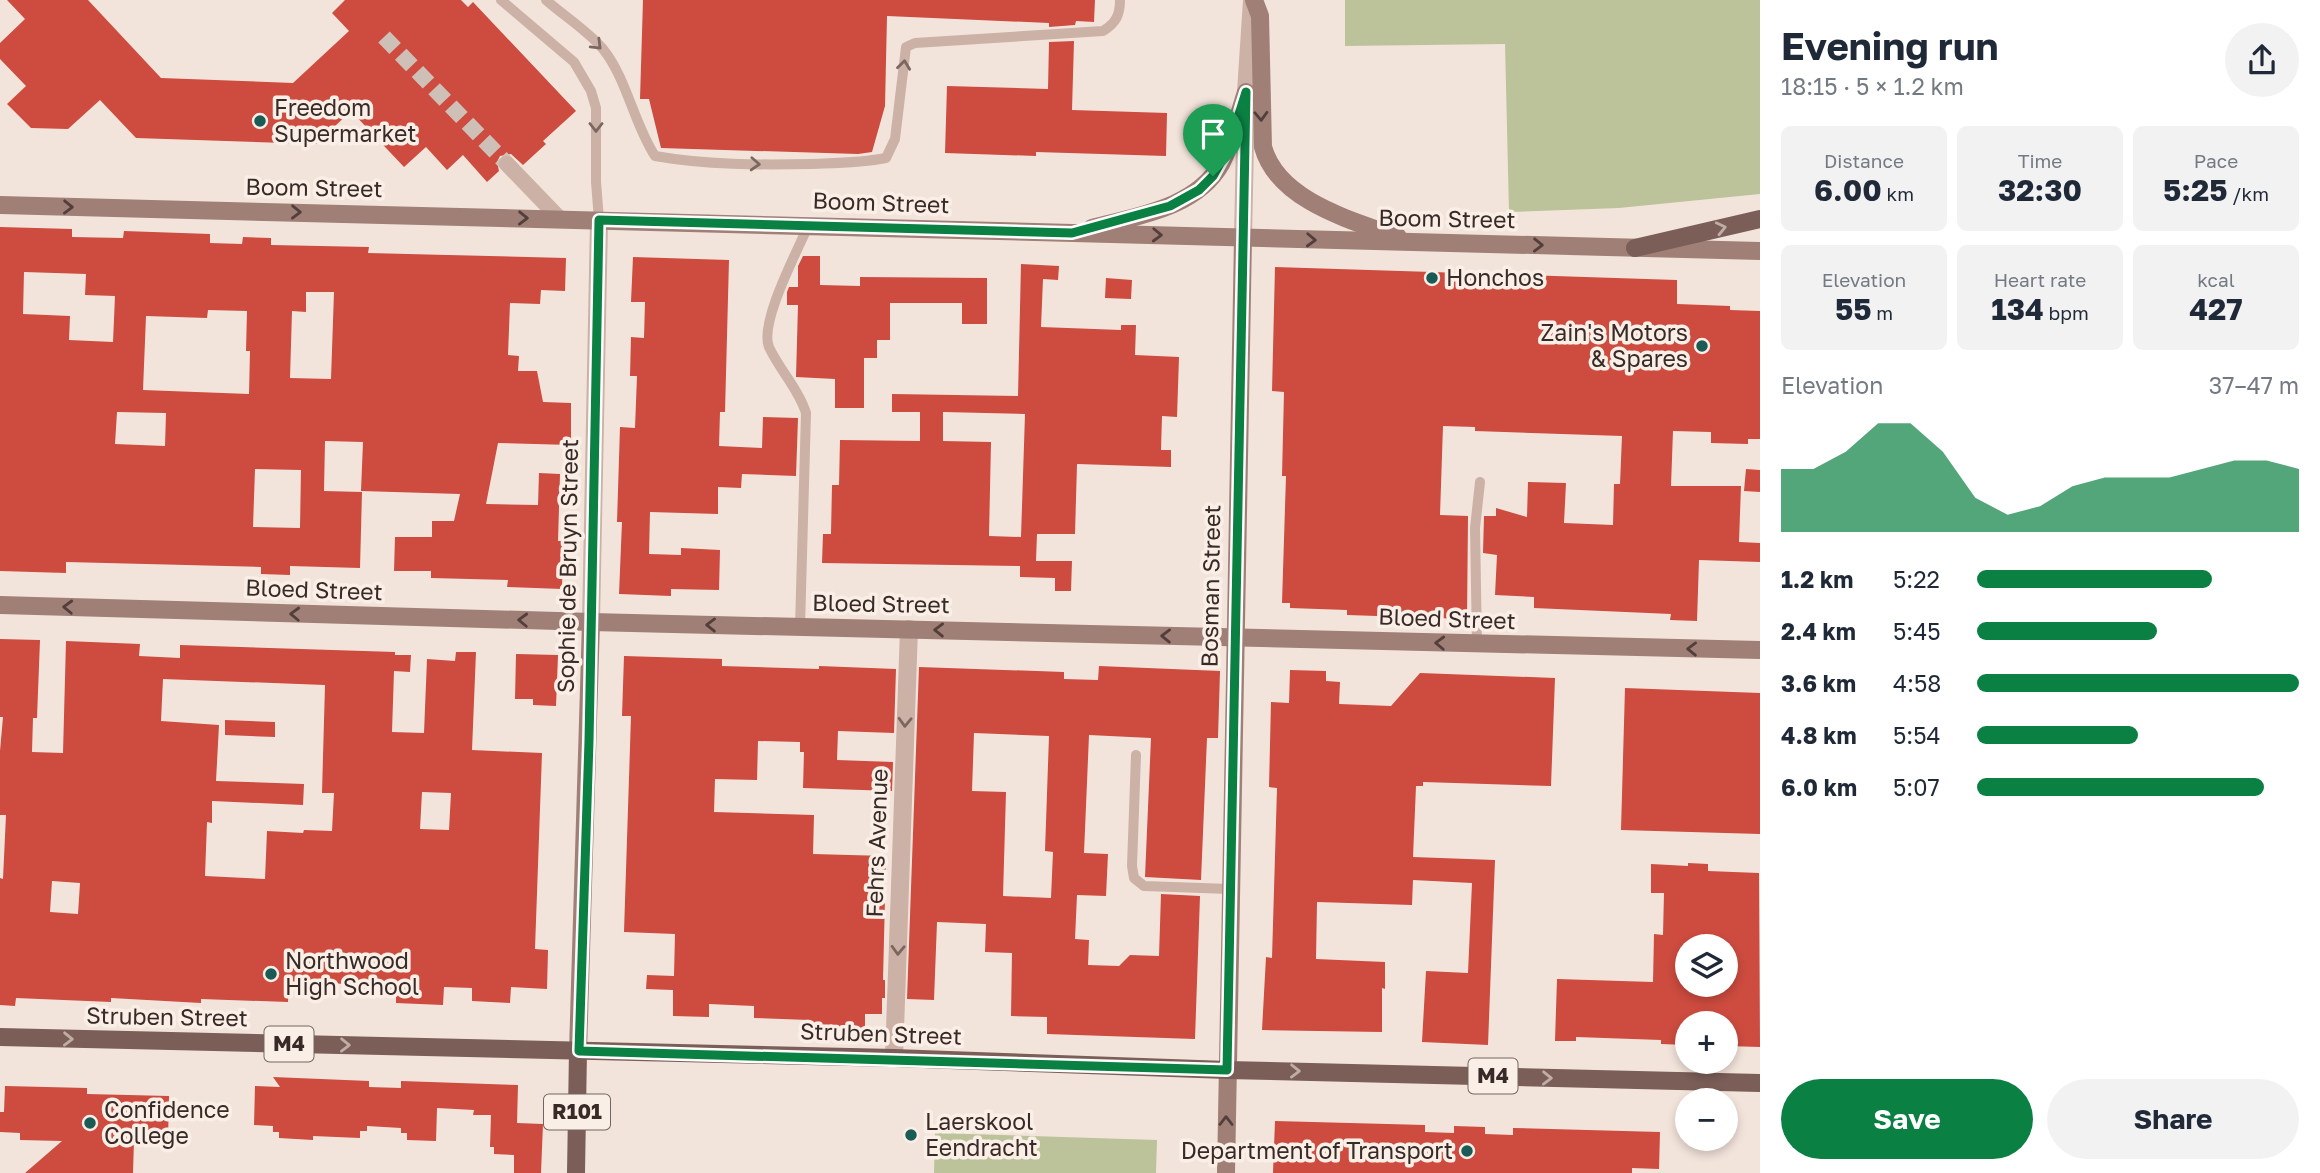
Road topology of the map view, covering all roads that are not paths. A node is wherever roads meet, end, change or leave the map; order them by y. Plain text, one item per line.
1 (501, 0) edge
2 (546, 0) edge
3 (1120, 0) edge
4 (1253, 0) edge
5 (1246, 92) junction
6 (507, 164) tunnel mouth
7 (0, 205) edge
8 (560, 219) junction
9 (1760, 219) edge
10 (599, 220) junction
11 (808, 226) junction
12 (1072, 233) junction
13 (1243, 238) junction
14 (1412, 242) junction
15 (1635, 248) junction
16 (1760, 251) edge
17 (1480, 482) dead end
18 (0, 605) edge
19 (591, 622) junction
20 (800, 627) junction
21 (909, 629) junction
22 (1235, 637) junction
23 (1477, 644) junction
24 (1760, 650) edge
25 (1136, 755) dead end
26 (1230, 889) junction
27 (0, 1037) edge
28 (579, 1051) junction
29 (894, 1058) junction
30 (1227, 1070) junction
31 (1760, 1083) edge
32 (576, 1173) edge
33 (1226, 1173) edge

1 -> 10 lane, Sophie de Bruyn Street / R101
2 -> 3 lane
4 - 5 street, Bosman Street
4 -> 14 main road
5 - 12 main road
5 - 13 street, Bosman Street
6 - 8 street
7 -> 8 main road, Boom Street
8 - 10 main road, Boom Street
15 -> 9 main road
10 - 11 main road, Boom Street
10 - 19 street, Sophie de Bruyn Street / R101
11 - 12 main road, Boom Street
11 - 20 lane
12 -> 13 main road, Boom Street
13 -> 14 main road, Boom Street
13 - 22 main road, Bosman Street
14 -> 15 main road, Boom Street
15 - 16 main road, Boom Street
17 - 23 lane
19 -> 18 main road, Bloed Street
20 -> 19 main road, Bloed Street
19 - 28 main road, Sophie de Bruyn Street / R101
20 - 21 main road, Bloed Street
22 -> 21 main road, Bloed Street
21 -> 29 street, Fehrs Avenue
23 -> 22 main road, Bloed Street
22 - 26 main road, Bosman Street
24 -> 23 main road, Bloed Street
25 - 26 lane
26 - 30 main road, Bosman Street
27 -> 28 main road, Struben Street / M4
28 - 29 main road, Struben Street / M4
28 - 32 main road, Sophie de Bruyn Street / R101
29 - 30 main road, Struben Street / M4
30 -> 31 main road, Struben Street / M4
33 -> 30 main road, Bosman Street

